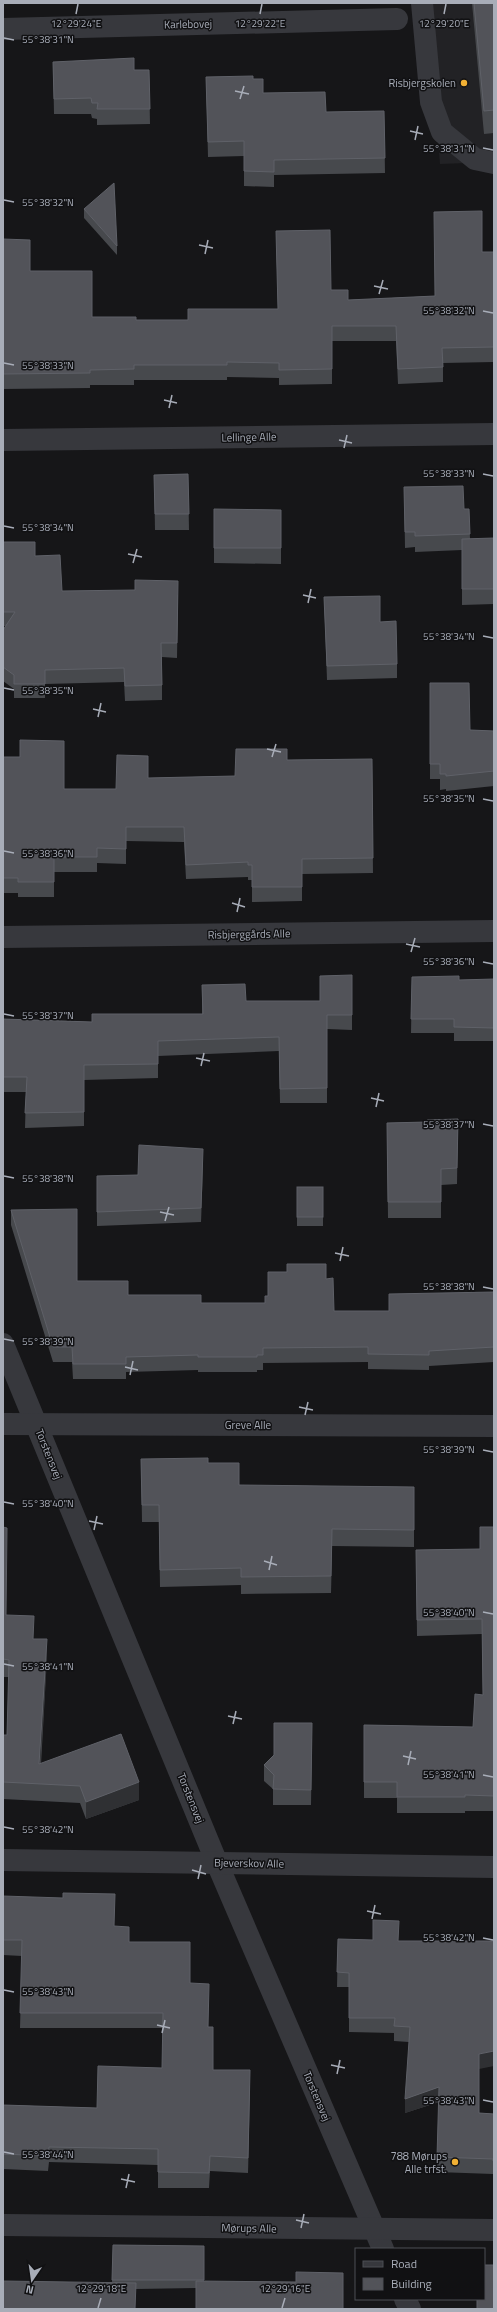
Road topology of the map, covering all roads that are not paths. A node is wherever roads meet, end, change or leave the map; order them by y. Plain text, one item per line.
1 (422, 3) edge
2 (397, 19) dead end
3 (3, 29) edge
4 (494, 162) edge
5 (494, 434) edge
6 (3, 440) edge
7 (494, 931) edge
8 (3, 937) edge
9 (3, 1344) edge
10 (3, 1424) edge
11 (37, 1424) junction
12 (494, 1426) edge
13 (3, 1860) edge
14 (217, 1863) junction
15 (494, 1867) edge
16 (3, 2225) edge
17 (374, 2229) junction
18 (494, 2230) edge
19 (383, 2248) edge
20 (406, 2300) edge
21 (410, 2309) edge

1 - 4 street
2 - 3 street, Karlebovej
5 - 6 street, Lellinge Alle
7 - 8 street, Risbjerggårds Alle
9 - 11 street, Torstensvej
10 - 11 street, Greve Alle
11 - 12 street, Greve Alle
11 - 14 street, Torstensvej
13 - 14 street, Bjeverskov Alle
14 - 15 street, Bjeverskov Alle
14 - 17 street, Torstensvej
16 - 17 street, Mørups Alle
17 - 18 street, Mørups Alle
17 - 19 street, Torstensvej
20 - 21 street

